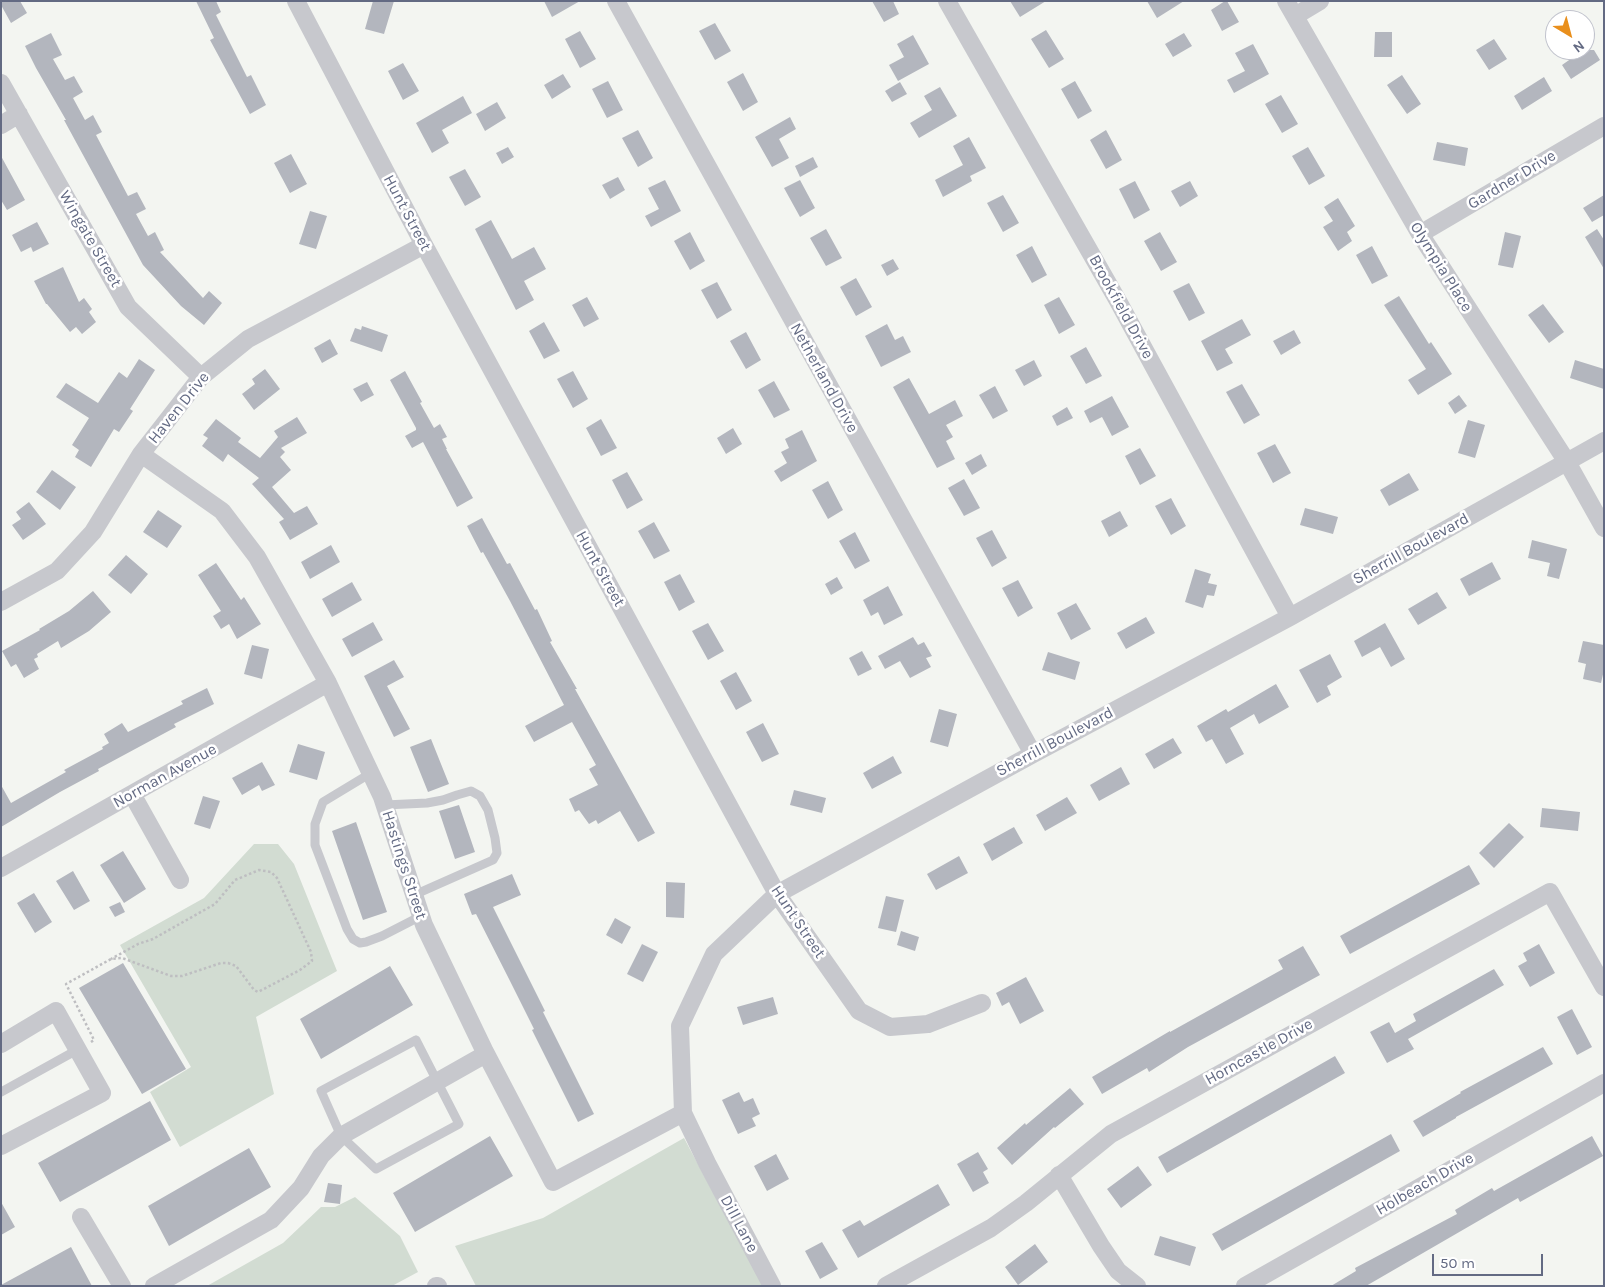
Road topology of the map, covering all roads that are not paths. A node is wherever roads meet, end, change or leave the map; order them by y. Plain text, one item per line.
1 (296, 1) edge
2 (616, 1) edge
3 (947, 1) edge
4 (1320, 1) edge
5 (1291, 9) edge
6 (1, 84) edge
7 (18, 114) junction
8 (1, 125) edge
9 (1604, 126) edge
10 (1420, 234) junction
11 (424, 245) junction
12 (201, 377) junction
13 (1604, 441) edge
14 (141, 454) junction
15 (1567, 462) junction
16 (1604, 528) edge
17 (1, 602) edge
18 (1290, 617) junction
19 (328, 683) junction
20 (1033, 754) junction
21 (371, 773) junction
22 (132, 794) junction
23 (385, 805) junction
24 (1, 868) edge
25 (180, 880) dead end
26 (777, 894) junction
27 (414, 895) junction
28 (421, 916) junction
29 (1604, 987) edge
30 (982, 1003) dead end
31 (1, 1044) edge
32 (78, 1050) junction
33 (486, 1054) junction
34 (438, 1082) junction
35 (1604, 1083) edge
36 (1, 1092) edge
37 (683, 1112) junction
38 (341, 1136) junction
39 (1, 1146) edge
40 (707, 1163) joint
41 (1059, 1175) junction
42 (81, 1217) dead end
43 (122, 1286) edge
44 (154, 1286) edge
45 (772, 1286) edge
46 (886, 1286) edge
47 (1137, 1286) edge
48 (1245, 1286) edge

1 - 11 street, Hunt Street
2 - 20 street, Netherland Drive
3 - 18 street, Brookfield Drive
4 - 5 street
5 - 10 street, Olympia Place
6 - 7 street, Wingate Street
7 - 8 street
7 - 12 street, Wingate Street
9 - 10 street, Gardner Drive
10 - 15 street, Olympia Place
11 - 12 street, Haven Drive
11 - 26 street, Hunt Street
12 - 14 street, Haven Drive
13 - 15 street, Sherrill Boulevard
14 - 17 street, Haven Drive
14 - 19 street, Hastings Street
15 - 16 street, Olympia Place
15 - 18 street, Sherrill Boulevard
18 - 20 street, Sherrill Boulevard
19 - 21 street, Hastings Street
19 - 22 street, Norman Avenue
20 - 26 street, Sherrill Boulevard
21 - 23 street, Hastings Street
21 - 28 lane
22 - 24 street, Norman Avenue
22 - 25 street
23 - 27 street, Hastings Street
23 - 27 lane
26 - 30 street, Hunt Street
26 - 37 street, Sherrill Boulevard
27 - 28 street, Hastings Street
28 - 33 street, Hastings Street
29 - 41 street, Horncastle Drive
31 - 32 street
32 - 36 lane
32 - 39 street
33 - 34 street
33 - 37 street, Hastings Street
34 - 38 street
34 - 38 lane
34 - 38 lane
35 - 48 street, Holbeach Drive
37 - 40 street, Sherrill Boulevard
38 - 44 street
40 - 45 street, Dill Lane
41 - 46 street, Horncastle Drive
41 - 47 street
42 - 43 street

